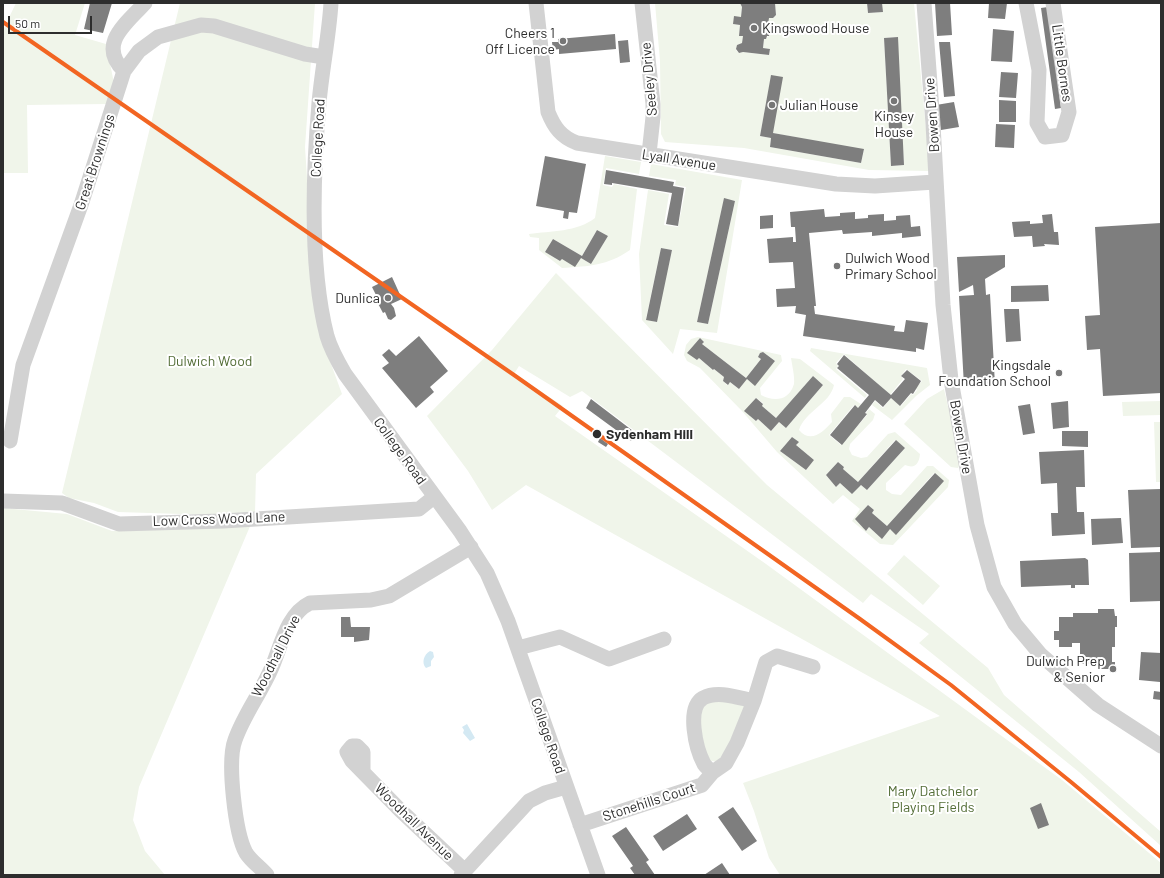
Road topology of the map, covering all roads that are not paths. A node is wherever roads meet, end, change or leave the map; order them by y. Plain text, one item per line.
1 (145, 3) edge
2 (330, 3) edge
3 (536, 3) edge
4 (642, 3) edge
5 (924, 3) edge
6 (1026, 3) edge
7 (1053, 3) edge
8 (324, 56) junction
9 (124, 71) junction
10 (648, 154) junction
11 (935, 182) junction
12 (10, 441) dead end
13 (434, 497) junction
14 (3, 501) edge
15 (471, 547) junction
16 (664, 639) dead end
17 (518, 648) junction
18 (813, 667) dead end
19 (754, 701) junction
20 (1161, 746) edge
21 (363, 772) dead end
22 (713, 772) junction
23 (566, 787) junction
24 (580, 825) junction
25 (463, 873) edge
26 (267, 875) edge
27 (598, 875) edge

1 - 9 street
2 - 8 street, College Road
3 - 10 street, Lyall Avenue
4 - 10 street, Seeley Drive
5 - 11 street, Bowen Drive
6 - 7 street, Little Bornes
8 - 9 street, Great Brownings
8 - 13 street, College Road
9 - 12 street, Great Brownings
10 - 11 street, Lyall Avenue
11 - 20 street, Bowen Drive
13 - 14 street, Low Cross Wood Lane
13 - 15 street, College Road
15 - 17 street, College Road
15 - 26 street, Woodhall Drive
16 - 17 street
17 - 23 street, College Road
18 - 19 street, Stonehills Court
19 - 22 street, Stonehills Court
19 - 22 street, Stonehills Court
21 - 25 street, Woodhall Avenue
22 - 24 street, Stonehills Court
23 - 24 street, College Road
23 - 25 street
24 - 27 street, College Road

